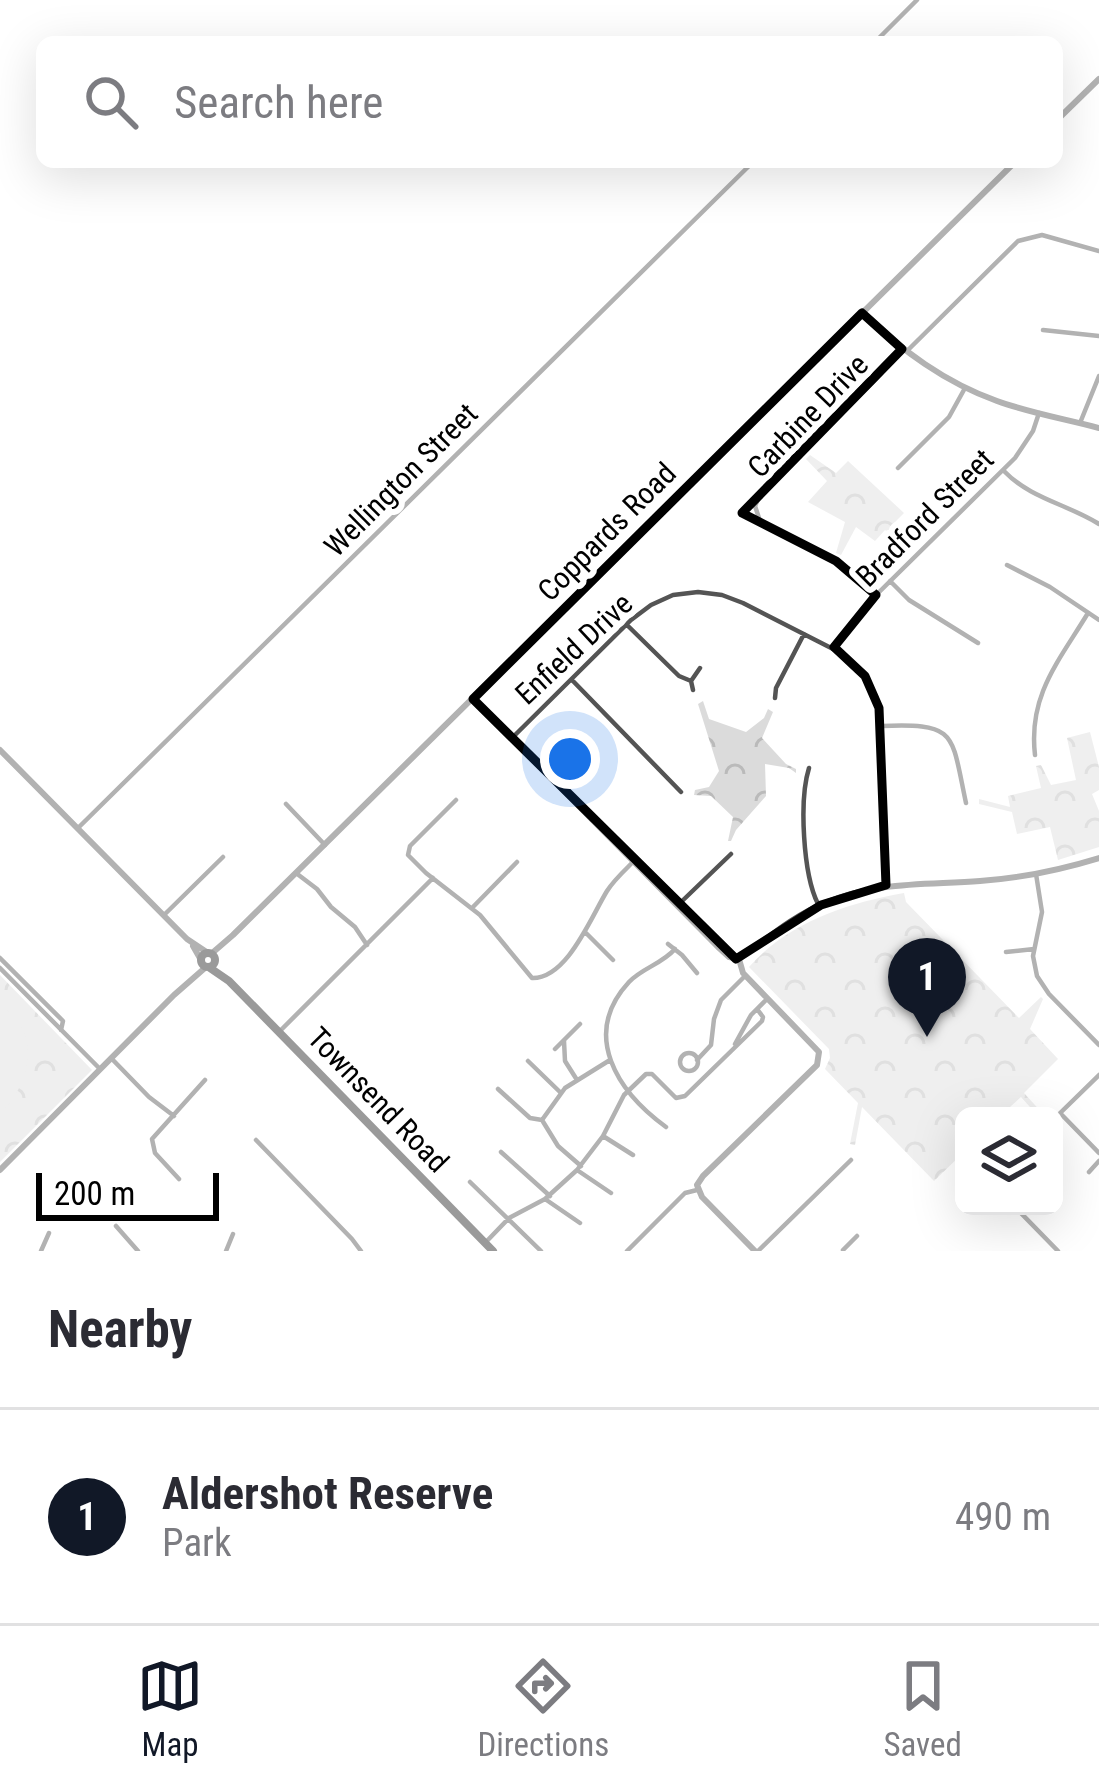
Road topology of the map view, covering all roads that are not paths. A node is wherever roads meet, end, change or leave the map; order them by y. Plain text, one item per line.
1 (917, 0) edge
2 (881, 36) edge
3 (1099, 79) edge
4 (1063, 114) edge
5 (747, 168) edge
6 (1009, 168) edge
7 (1099, 251) edge
8 (862, 313) junction
9 (1043, 330) dead end
10 (1099, 336) edge
11 (904, 350) junction
12 (1099, 376) edge
13 (965, 388) junction
14 (1039, 413) junction
15 (1080, 423) junction
16 (1099, 428) edge
17 (898, 468) dead end
18 (1004, 470) junction
19 (1099, 524) edge
20 (1007, 566) dead end
21 (890, 581) junction
22 (875, 596) junction
23 (1088, 613) junction
24 (1099, 620) edge
25 (626, 624) junction
26 (804, 634) junction
27 (978, 643) dead end
28 (834, 649) junction
29 (700, 668) dead end
30 (572, 679) junction
31 (691, 681) junction
32 (693, 690) dead end
33 (472, 698) junction
34 (775, 698) dead end
35 (880, 726) junction
36 (512, 738) junction
37 (0, 750) edge
38 (1035, 755) dead end
39 (809, 768) dead end
40 (681, 792) dead end
41 (456, 800) dead end
42 (966, 803) dead end
43 (286, 804) dead end
44 (78, 828) junction
45 (325, 845) junction
46 (730, 854) dead end
47 (224, 857) dead end
48 (1099, 858) edge
49 (517, 862) dead end
50 (634, 862) junction
51 (296, 873) junction
52 (1036, 874) junction
53 (433, 878) junction
54 (886, 885) junction
55 (677, 906) junction
56 (819, 906) junction
57 (472, 908) junction
58 (164, 915) junction
59 (585, 932) junction
60 (668, 944) dead end
61 (367, 945) junction
62 (675, 949) junction
63 (1034, 949) junction
64 (1006, 952) dead end
65 (0, 958) edge
66 (740, 959) junction
67 (208, 960) junction
68 (614, 960) dead end
69 (0, 968) edge
70 (697, 973) dead end
71 (745, 976) junction
72 (768, 998) junction
73 (757, 1009) junction
74 (580, 1024) dead end
75 (62, 1030) junction
76 (279, 1033) junction
77 (745, 1033) junction
78 (564, 1041) junction
79 (1099, 1045) edge
80 (555, 1049) dead end
81 (111, 1058) junction
82 (610, 1060) junction
83 (697, 1060) dead end
84 (528, 1061) dead end
85 (100, 1069) junction
86 (1099, 1075) edge
87 (205, 1080) dead end
88 (577, 1080) junction
89 (498, 1089) dead end
90 (628, 1091) junction
91 (561, 1093) junction
92 (1063, 1110) edge
93 (174, 1116) junction
94 (542, 1120) junction
95 (1063, 1122) edge
96 (666, 1127) dead end
97 (603, 1136) junction
98 (256, 1140) dead end
99 (501, 1152) dead end
100 (633, 1155) dead end
101 (1099, 1157) edge
102 (851, 1160) dead end
103 (579, 1168) junction
104 (0, 1170) edge
105 (1089, 1172) dead end
106 (179, 1179) dead end
107 (470, 1182) dead end
108 (697, 1190) junction
109 (610, 1193) dead end
110 (547, 1198) junction
111 (1023, 1215) edge
112 (509, 1218) junction
113 (580, 1223) dead end
114 (116, 1226) dead end
115 (49, 1233) dead end
116 (233, 1234) dead end
117 (857, 1236) dead end
118 (484, 1243) junction
119 (850, 1244) junction
120 (843, 1250) edge
121 (41, 1251) edge
122 (138, 1251) edge
123 (226, 1251) edge
124 (361, 1251) edge
125 (493, 1251) edge
126 (541, 1251) edge
127 (627, 1251) edge
128 (757, 1251) edge
129 (857, 1251) edge
130 (1058, 1251) edge

1 - 2 street
3 - 4 street
5 - 44 street, Wellington Street
6 - 8 street, Coppards Road
7 - 11 street
8 - 11 street
8 - 33 street, Coppards Road
9 - 10 street
11 - 13 street
11 - 22 street, Carbine Drive
12 - 15 street
13 - 14 street
13 - 17 street
14 - 15 street
14 - 18 street, Bradford Street
15 - 16 street
18 - 19 street
18 - 21 street, Bradford Street
20 - 23 street
21 - 22 street, Bradford Street
21 - 27 street
22 - 28 street, Bradford Street
23 - 24 street
23 - 38 street
25 - 26 street, Enfield Drive
25 - 30 street, Enfield Drive
25 - 31 street
26 - 28 street, Enfield Drive
26 - 34 street
28 - 35 street, Enfield Drive
29 - 31 street
30 - 36 street, Enfield Drive
30 - 40 street
31 - 32 street
33 - 36 street
33 - 45 street, Coppards Road
35 - 42 street
35 - 54 street, Enfield Drive
36 - 50 street
37 - 44 street, Townsend Road
39 - 56 street
41 - 53 street
43 - 45 street
44 - 58 street, Townsend Road
45 - 51 street, Coppards Road
46 - 55 street
47 - 58 street
48 - 52 street
49 - 57 street
50 - 55 street
50 - 59 street
51 - 61 street
51 - 67 street, Coppards Road
52 - 54 street
52 - 63 street
53 - 57 street
53 - 61 street
54 - 56 street
55 - 66 street
56 - 66 street
57 - 59 street
58 - 67 street, Townsend Road
59 - 68 street
60 - 62 street
61 - 76 street
62 - 70 street
62 - 82 street
63 - 64 street
63 - 79 street
65 - 75 street
66 - 71 street
67 - 76 main road, Townsend Road
67 - 81 street, Coppards Road
69 - 75 street
71 - 72 street
71 - 83 street
72 - 73 street
72 - 108 street
73 - 77 street
73 - 77 street
74 - 78 street
75 - 85 street
76 - 118 main road, Townsend Road
77 - 90 street
78 - 80 street
78 - 88 street
81 - 85 street, Coppards Road
81 - 93 street
82 - 88 street
82 - 90 street
84 - 91 street
85 - 104 street, Coppards Road
86 - 92 street
87 - 93 street
88 - 91 street
89 - 94 street
90 - 96 street
90 - 97 street
91 - 94 street
93 - 106 street
94 - 103 street
95 - 101 street
97 - 100 street
97 - 103 street
98 - 124 street
99 - 110 street
101 - 105 street
102 - 128 street
103 - 109 street
103 - 110 street
107 - 112 street
108 - 127 street
108 - 128 street
110 - 112 street
110 - 113 street
111 - 130 street
112 - 118 street
112 - 126 street
114 - 122 street
115 - 121 street
116 - 123 street
117 - 119 street
118 - 125 main road, Townsend Road
119 - 120 street
119 - 129 street

